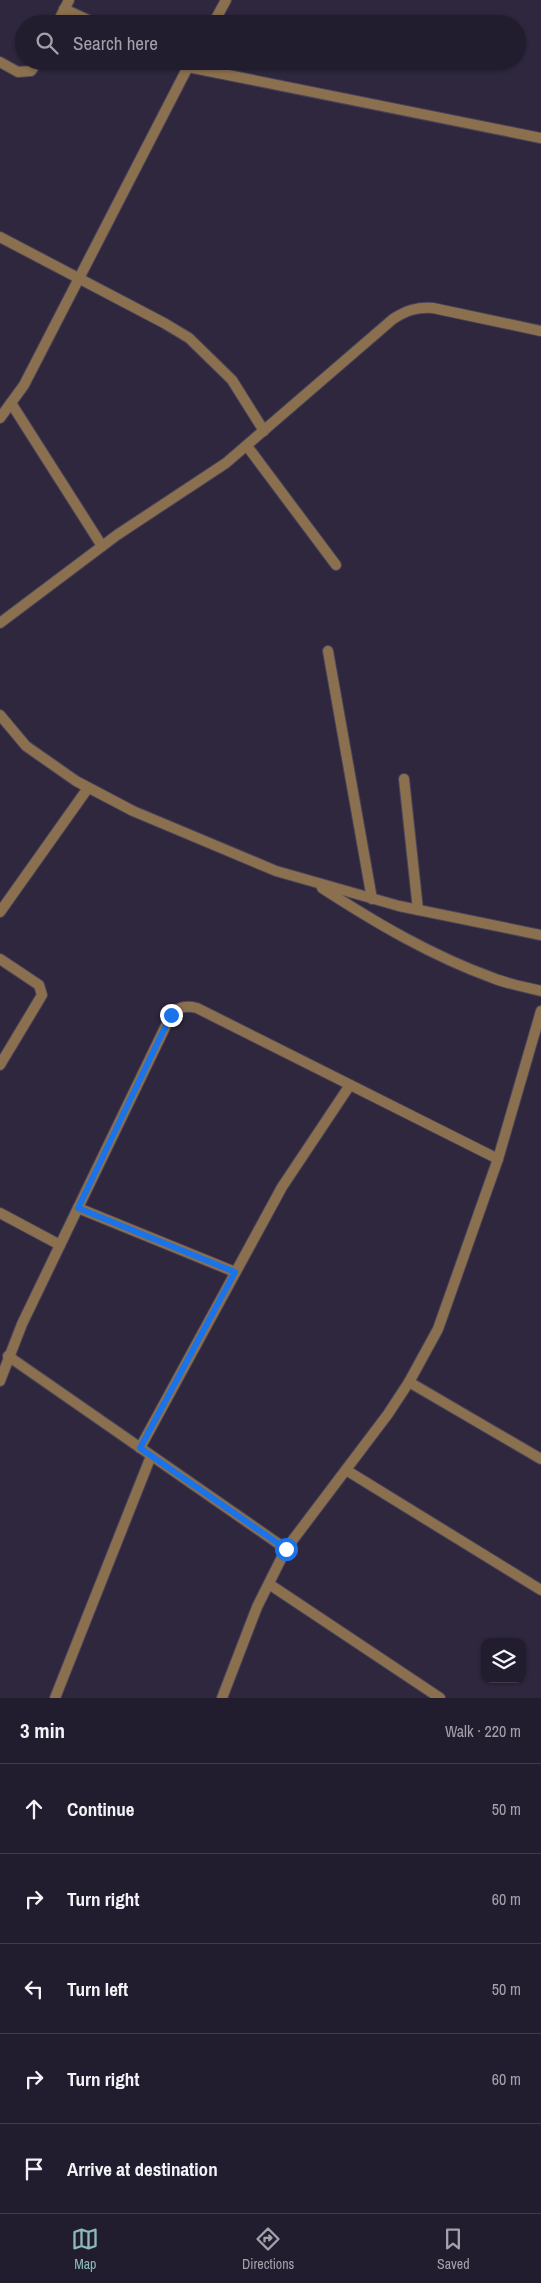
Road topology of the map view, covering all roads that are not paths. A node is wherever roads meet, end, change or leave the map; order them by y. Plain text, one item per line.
1 (226, 0) edge
2 (66, 4) edge
3 (83, 15) edge
4 (218, 15) edge
5 (0, 62) edge
6 (15, 69) edge
7 (18, 70) edge
8 (32, 70) edge
9 (187, 70) edge
10 (218, 70) edge
11 (541, 138) edge
12 (0, 237) edge
13 (80, 278) junction
14 (541, 332) edge
15 (11, 403) junction
16 (0, 418) edge
17 (264, 431) junction
18 (247, 446) junction
19 (102, 546) junction
20 (336, 565) dead end
21 (0, 623) edge
22 (328, 651) dead end
23 (0, 715) edge
24 (404, 779) dead end
25 (88, 788) junction
26 (313, 882) junction
27 (372, 899) junction
28 (418, 910) junction
29 (0, 912) edge
30 (541, 935) edge
31 (0, 959) edge
32 (541, 991) edge
33 (541, 1011) edge
34 (0, 1065) edge
35 (350, 1085) junction
36 (498, 1159) junction
37 (78, 1208) junction
38 (0, 1213) edge
39 (60, 1245) junction
40 (235, 1272) junction
41 (8, 1356) junction
42 (0, 1381) edge
43 (410, 1382) junction
44 (140, 1448) junction
45 (152, 1456) junction
46 (541, 1459) edge
47 (346, 1470) junction
48 (286, 1549) junction
49 (268, 1584) junction
50 (541, 1590) edge
51 (55, 1698) edge
52 (222, 1698) edge
53 (440, 1698) edge

1 - 4 street
2 - 3 street
5 - 6 street
7 - 8 street
9 - 13 street
10 - 11 street
12 - 13 street
13 - 15 street
13 - 17 street
14 - 17 street
15 - 16 street
15 - 19 street
17 - 18 street
18 - 19 street
18 - 20 street
19 - 21 street
22 - 27 street
23 - 25 street
24 - 28 street
25 - 26 street
25 - 29 street
26 - 27 street
26 - 32 street
27 - 28 street
28 - 30 street
31 - 34 street
33 - 36 street
35 - 36 street
35 - 37 street
35 - 40 street
36 - 43 street
37 - 39 street
37 - 40 street
38 - 39 street
39 - 41 street
40 - 44 street
41 - 42 street
41 - 44 street
43 - 46 street
43 - 47 street
44 - 45 street
45 - 48 street
45 - 51 street
47 - 48 street
47 - 50 street
48 - 49 street
49 - 52 street
49 - 53 street

